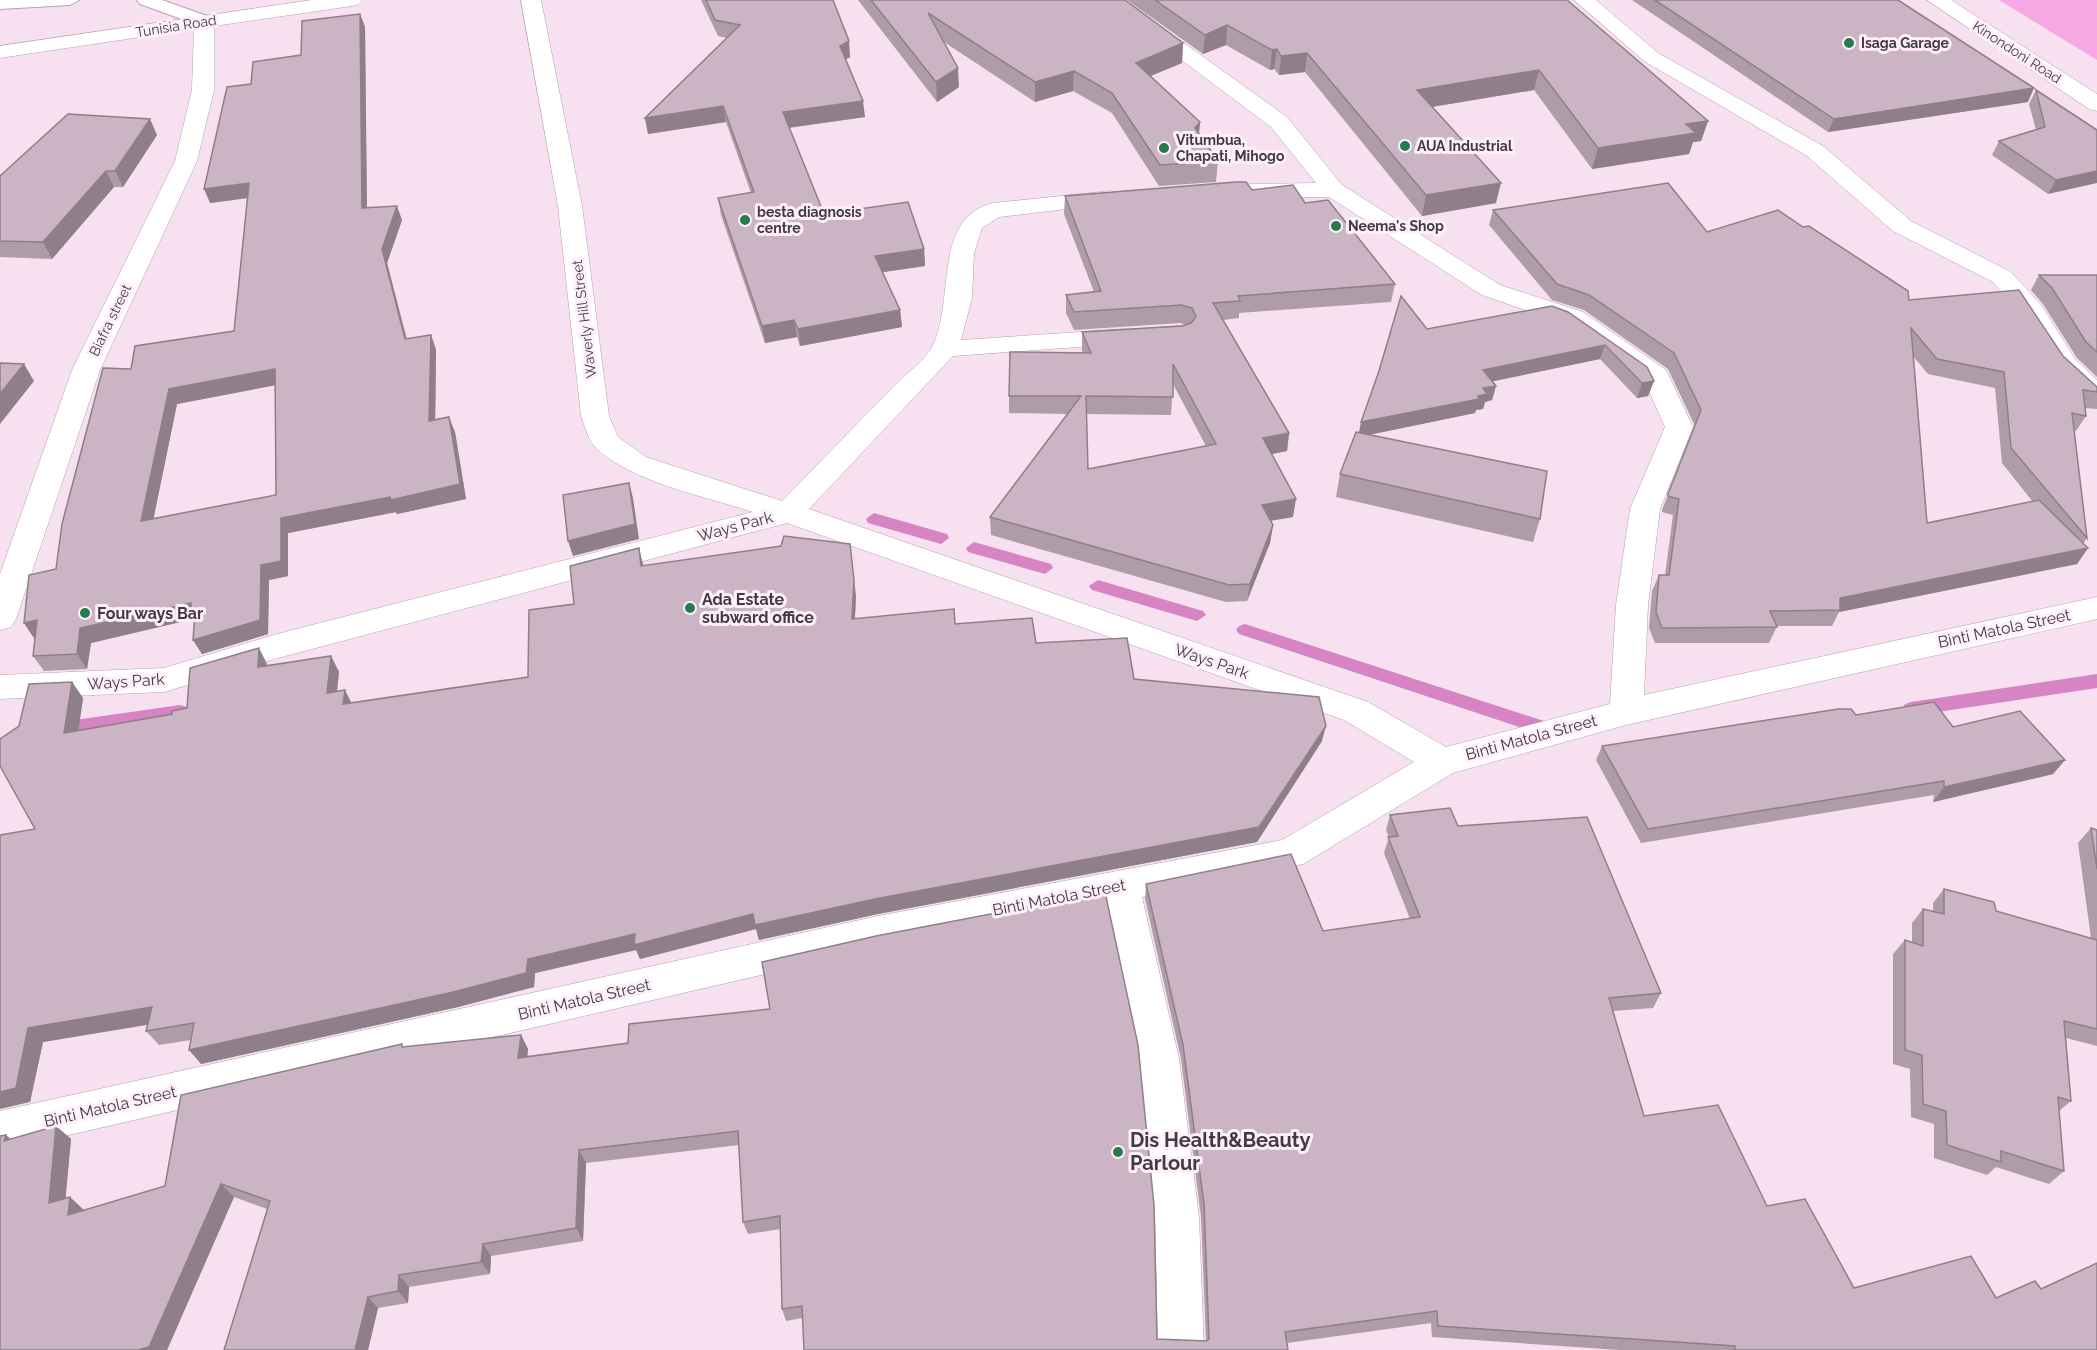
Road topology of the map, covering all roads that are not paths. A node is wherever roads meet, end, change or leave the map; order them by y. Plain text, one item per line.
1 (70, 0) edge
2 (146, 0) edge
3 (352, 0) edge
4 (531, 0) edge
5 (1111, 0) edge
6 (1584, 0) edge
7 (1937, 0) edge
8 (0, 4) edge
9 (204, 21) junction
10 (0, 52) edge
11 (2097, 104) edge
12 (1334, 190) junction
13 (1187, 193) edge
14 (1130, 196) edge
15 (1145, 335) edge
16 (945, 349) junction
17 (2097, 395) edge
18 (788, 513) junction
19 (2097, 608) edge
20 (0, 619) edge
21 (0, 687) edge
22 (1626, 712) junction
23 (1442, 762) junction
24 (1121, 885) junction
25 (0, 1131) edge
26 (1181, 1350) edge

1 - 8 lane
2 - 9 lane
3 - 9 street, Tunisia Road
4 - 18 street, Waverly Hill Street
5 - 12 street
6 - 17 street
7 - 11 street, Kinondoni Road
9 - 10 street, Tunisia Road
9 - 20 street, Biafra street
12 - 13 street
12 - 22 street
14 - 16 street
15 - 16 street
16 - 18 street
18 - 21 street, Ways Park
18 - 23 street, Ways Park
19 - 22 street, Binti Matola Street
22 - 23 street, Binti Matola Street
23 - 24 street, Binti Matola Street
24 - 25 street, Binti Matola Street
24 - 26 street

